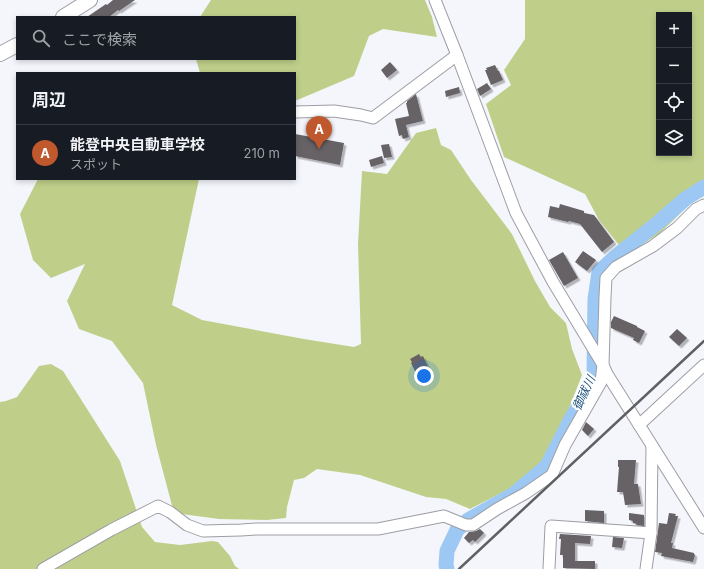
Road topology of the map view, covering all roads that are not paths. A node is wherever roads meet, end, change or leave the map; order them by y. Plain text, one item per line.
1 (90, 0) edge
2 (435, 0) edge
3 (65, 16) edge
4 (16, 45) edge
5 (0, 54) edge
6 (457, 54) junction
7 (296, 112) edge
8 (704, 205) edge
9 (603, 365) junction
10 (704, 365) edge
11 (639, 425) junction
12 (652, 445) junction
13 (704, 528) edge
14 (652, 533) junction
15 (43, 569) edge
16 (549, 569) edge
17 (646, 569) edge

1 - 3 main road
2 - 6 street
4 - 5 main road
6 - 7 street
6 - 9 street
8 - 9 street
9 - 11 street
9 - 15 street
10 - 11 street
11 - 12 street
12 - 13 street
12 - 14 street
14 - 16 street
14 - 17 street

